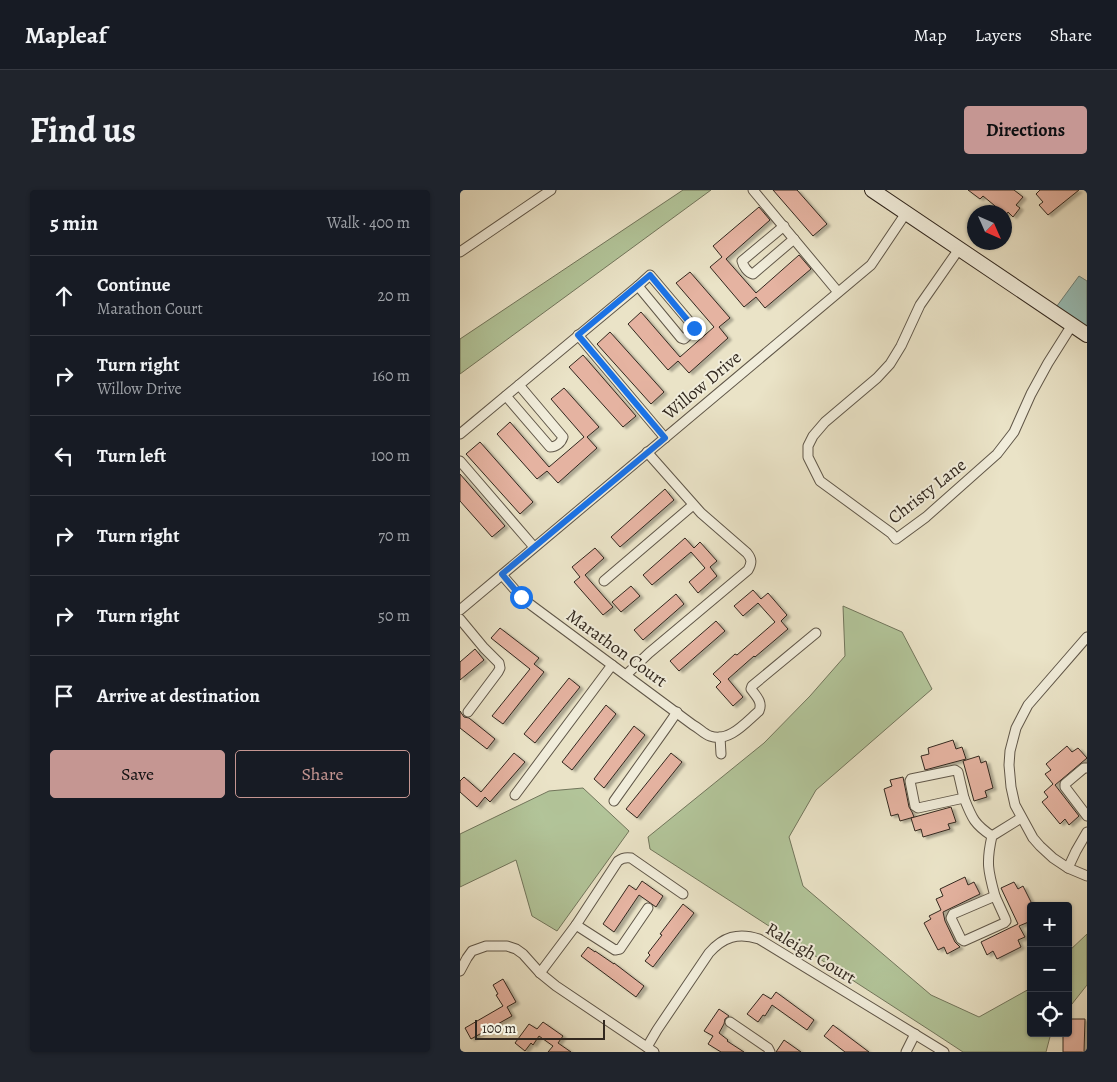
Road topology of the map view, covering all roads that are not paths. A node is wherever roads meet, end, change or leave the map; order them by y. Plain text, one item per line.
1 (550, 190) edge
2 (753, 190) edge
3 (872, 190) edge
4 (906, 214) junction
5 (784, 226) junction
6 (794, 239) junction
7 (959, 249) junction
8 (460, 252) edge
9 (638, 286) junction
10 (838, 292) junction
11 (1072, 325) junction
12 (578, 335) junction
13 (1087, 335) edge
14 (518, 385) junction
15 (506, 396) junction
16 (460, 434) edge
17 (665, 438) junction
18 (647, 452) junction
19 (460, 460) edge
20 (693, 505) junction
21 (534, 547) junction
22 (502, 574) junction
23 (604, 581) dead end
24 (460, 610) edge
25 (460, 619) edge
26 (816, 634) dead end
27 (1087, 637) edge
28 (612, 665) junction
29 (626, 675) junction
30 (468, 712) dead end
31 (677, 712) junction
32 (720, 737) junction
33 (721, 754) dead end
34 (1087, 768) edge
35 (515, 795) dead end
36 (964, 798) junction
37 (614, 801) dead end
38 (1087, 816) edge
39 (1022, 818) junction
40 (1087, 832) edge
41 (992, 836) junction
42 (1068, 868) junction
43 (1087, 876) edge
44 (683, 894) dead end
45 (995, 896) junction
46 (648, 908) dead end
47 (576, 925) junction
48 (460, 970) edge
49 (540, 972) junction
50 (730, 1022) dead end
51 (915, 1034) junction
52 (650, 1050) edge
53 (770, 1052) edge
54 (906, 1052) edge
55 (944, 1052) edge

1 - 8 street
2 - 5 street
3 - 4 street
4 - 7 street
4 - 10 street, Willow Drive
5 - 6 street
5 - 6 street
6 - 10 street
7 - 11 street
7 - 11 street, Christy Lane
9 - 9 street
9 - 12 street
10 - 17 street, Willow Drive
11 - 13 street
12 - 14 street
12 - 17 street
14 - 15 street
14 - 15 street
15 - 16 street
17 - 18 street, Willow Drive
18 - 20 street
18 - 21 street, Willow Drive
19 - 21 street
20 - 23 street
20 - 29 street
21 - 22 street, Willow Drive
22 - 24 street, Willow Drive
22 - 28 street, Marathon Court
25 - 30 street
26 - 32 street
27 - 39 street
28 - 29 street, Marathon Court
28 - 35 street
29 - 31 street, Marathon Court
31 - 32 street, Marathon Court
31 - 37 street
32 - 33 street
34 - 38 street
36 - 36 street
36 - 41 street
39 - 41 street
39 - 42 street
40 - 42 street
41 - 45 street
42 - 43 street
44 - 47 street
45 - 45 street
46 - 47 street
47 - 49 street
48 - 49 street
49 - 52 street
50 - 53 street
51 - 52 street, Raleigh Court
51 - 54 street
51 - 55 street, Raleigh Court

